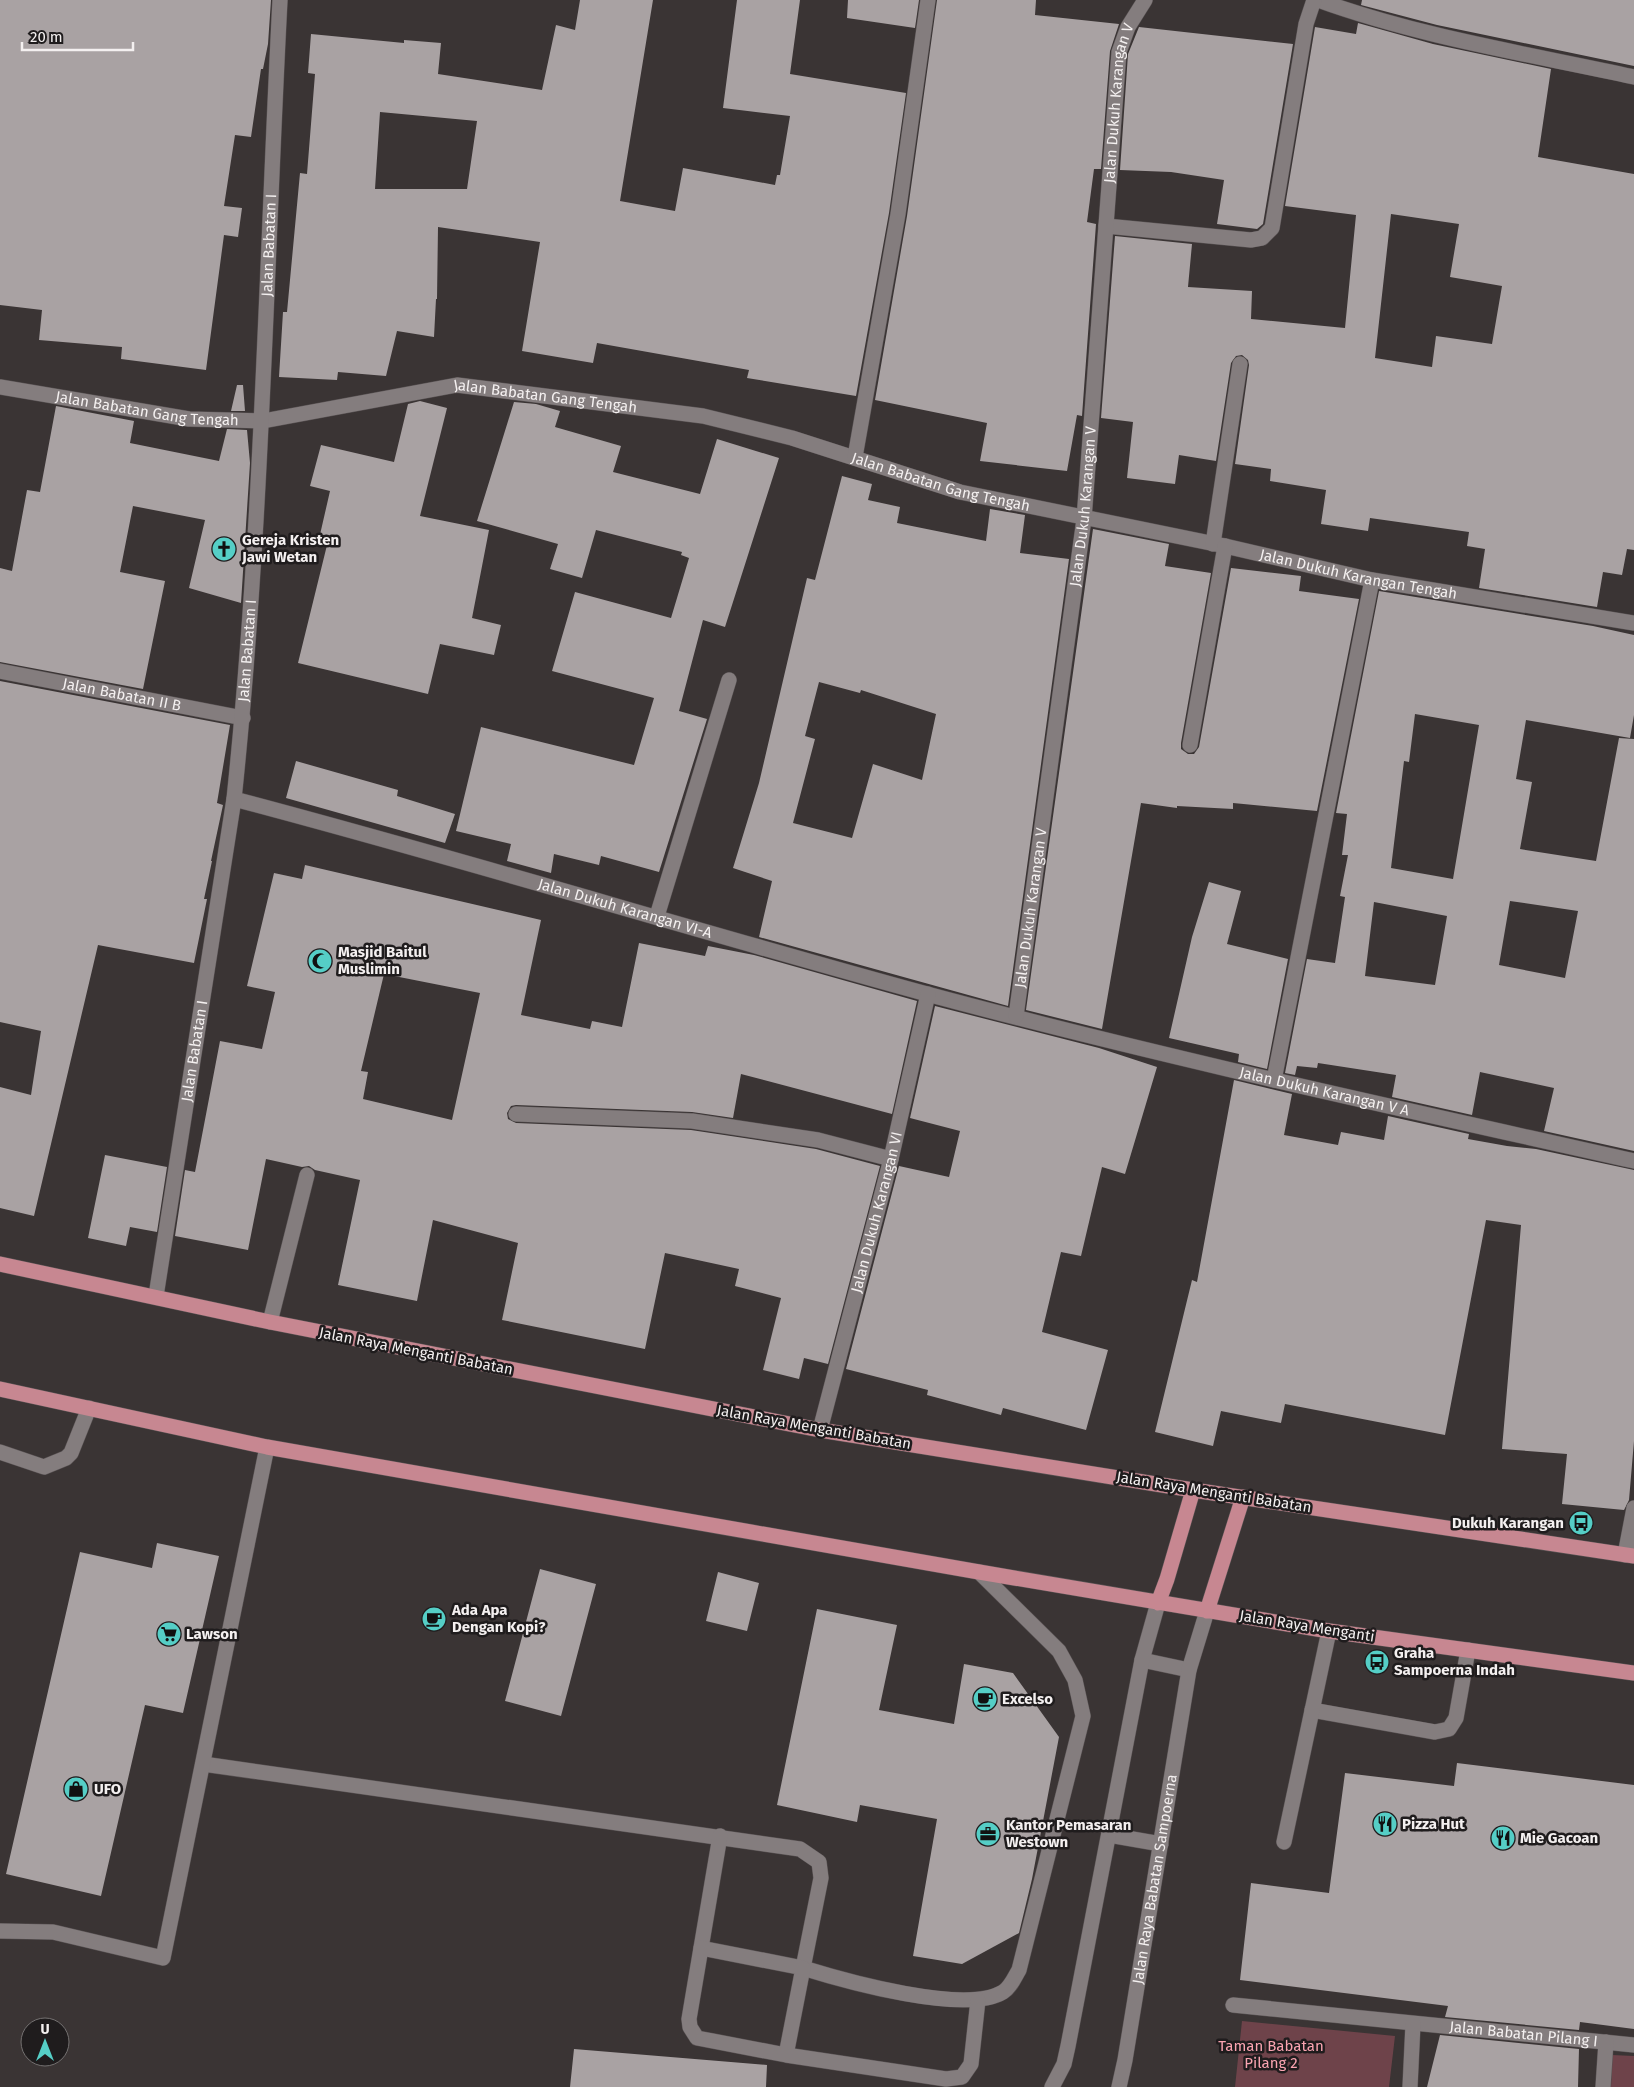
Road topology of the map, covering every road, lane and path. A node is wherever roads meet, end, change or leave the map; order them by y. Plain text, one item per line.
1 (280, 0) edge
2 (928, 0) edge
3 (1145, 0) edge
4 (1316, 0) edge
5 (1634, 77) edge
6 (1106, 226) junction
7 (1240, 364) dead end
8 (0, 387) edge
9 (263, 421) junction
10 (855, 457) junction
11 (1084, 519) junction
12 (1219, 545) junction
13 (1372, 580) junction
14 (1634, 623) edge
15 (0, 671) edge
16 (729, 680) dead end
17 (243, 718) junction
18 (1190, 745) dead end
19 (234, 799) junction
20 (657, 916) junction
21 (928, 994) junction
22 (1016, 1016) junction
23 (1274, 1080) junction
24 (516, 1114) dead end
25 (891, 1159) junction
26 (1634, 1161) edge
27 (307, 1175) dead end
28 (0, 1264) edge
29 (156, 1296) junction
30 (270, 1322) junction
31 (0, 1389) edge
32 (89, 1408) junction
33 (820, 1430) junction
34 (268, 1447) junction
35 (0, 1452) edge
36 (1193, 1490) junction
37 (1243, 1496) junction
38 (1634, 1508) edge
39 (1630, 1555) edge
40 (979, 1572) junction
41 (1158, 1603) junction
42 (1206, 1611) junction
43 (1329, 1631) junction
44 (1468, 1650) junction
45 (1142, 1660) junction
46 (1189, 1670) junction
47 (1634, 1673) edge
48 (1312, 1710) junction
49 (203, 1764) junction
50 (1109, 1835) junction
51 (720, 1836) junction
52 (1284, 1842) dead end
53 (1161, 1844) junction
54 (0, 1931) edge
55 (701, 1948) junction
56 (803, 1968) junction
57 (978, 2000) junction
58 (1233, 2005) dead end
59 (1413, 2024) junction
60 (1606, 2042) junction
61 (1634, 2046) edge
62 (786, 2055) junction
63 (1052, 2087) edge
64 (1119, 2087) edge
65 (1410, 2087) edge
66 (1604, 2087) edge

1 - 9 street, Jalan Babatan I
2 - 10 street
3 - 6 street, Jalan Dukuh Karangan V
4 - 5 street
4 - 6 street
6 - 11 street, Jalan Dukuh Karangan V
7 - 12 street
8 - 9 street, Jalan Babatan Gang Tengah
9 - 10 street, Jalan Babatan Gang Tengah
9 - 17 street, Jalan Babatan I
10 - 11 street, Jalan Babatan Gang Tengah
11 - 12 street, Jalan Dukuh Karangan Tengah
11 - 22 street, Jalan Dukuh Karangan V
12 - 13 street, Jalan Dukuh Karangan Tengah
12 - 18 street
13 - 14 street, Jalan Dukuh Karangan Tengah
13 - 23 street
15 - 17 street, Jalan Babatan II B
16 - 20 street
17 - 19 street, Jalan Babatan I
19 - 20 street, Jalan Dukuh Karangan VI-A
19 - 29 street, Jalan Babatan I
20 - 21 street, Jalan Dukuh Karangan VI-A
21 - 22 street, Jalan Dukuh Karangan VI-A
21 - 25 street, Jalan Dukuh Karangan VI
22 - 23 street, Jalan Dukuh Karangan V A
23 - 26 street, Jalan Dukuh Karangan V A
24 - 25 street
25 - 33 street, Jalan Dukuh Karangan VI
27 - 30 street
28 - 29 main road, Jalan Raya Menganti Babatan
29 - 30 main road, Jalan Raya Menganti Babatan
30 - 33 main road, Jalan Raya Menganti Babatan
31 - 32 main road
32 - 34 main road
32 - 35 street
33 - 36 main road, Jalan Raya Menganti Babatan
34 - 40 main road
34 - 49 street
36 - 37 main road, Jalan Raya Menganti Babatan
36 - 41 main road
37 - 39 main road, Jalan Raya Menganti Babatan
37 - 42 main road
38 - 39 street
40 - 41 main road
40 - 57 street
41 - 42 main road, Jalan Raya Menganti
41 - 45 street
42 - 43 main road, Jalan Raya Menganti
42 - 46 street, Jalan Raya Babatan Sampoerna
43 - 44 main road, Jalan Raya Menganti
43 - 48 street
44 - 47 main road, Jalan Raya Menganti
44 - 48 street
45 - 46 street
45 - 50 street
46 - 53 street, Jalan Raya Babatan Sampoerna
48 - 52 street
49 - 51 street
49 - 54 street
50 - 53 street
50 - 63 street
51 - 55 street
51 - 56 street
53 - 64 street, Jalan Raya Babatan Sampoerna
55 - 56 street
55 - 62 street
56 - 57 street
56 - 62 street
57 - 62 street
58 - 59 street, Jalan Babatan Pilang I
59 - 60 street, Jalan Babatan Pilang I
59 - 65 street
60 - 61 street, Jalan Babatan Pilang I
60 - 66 street

